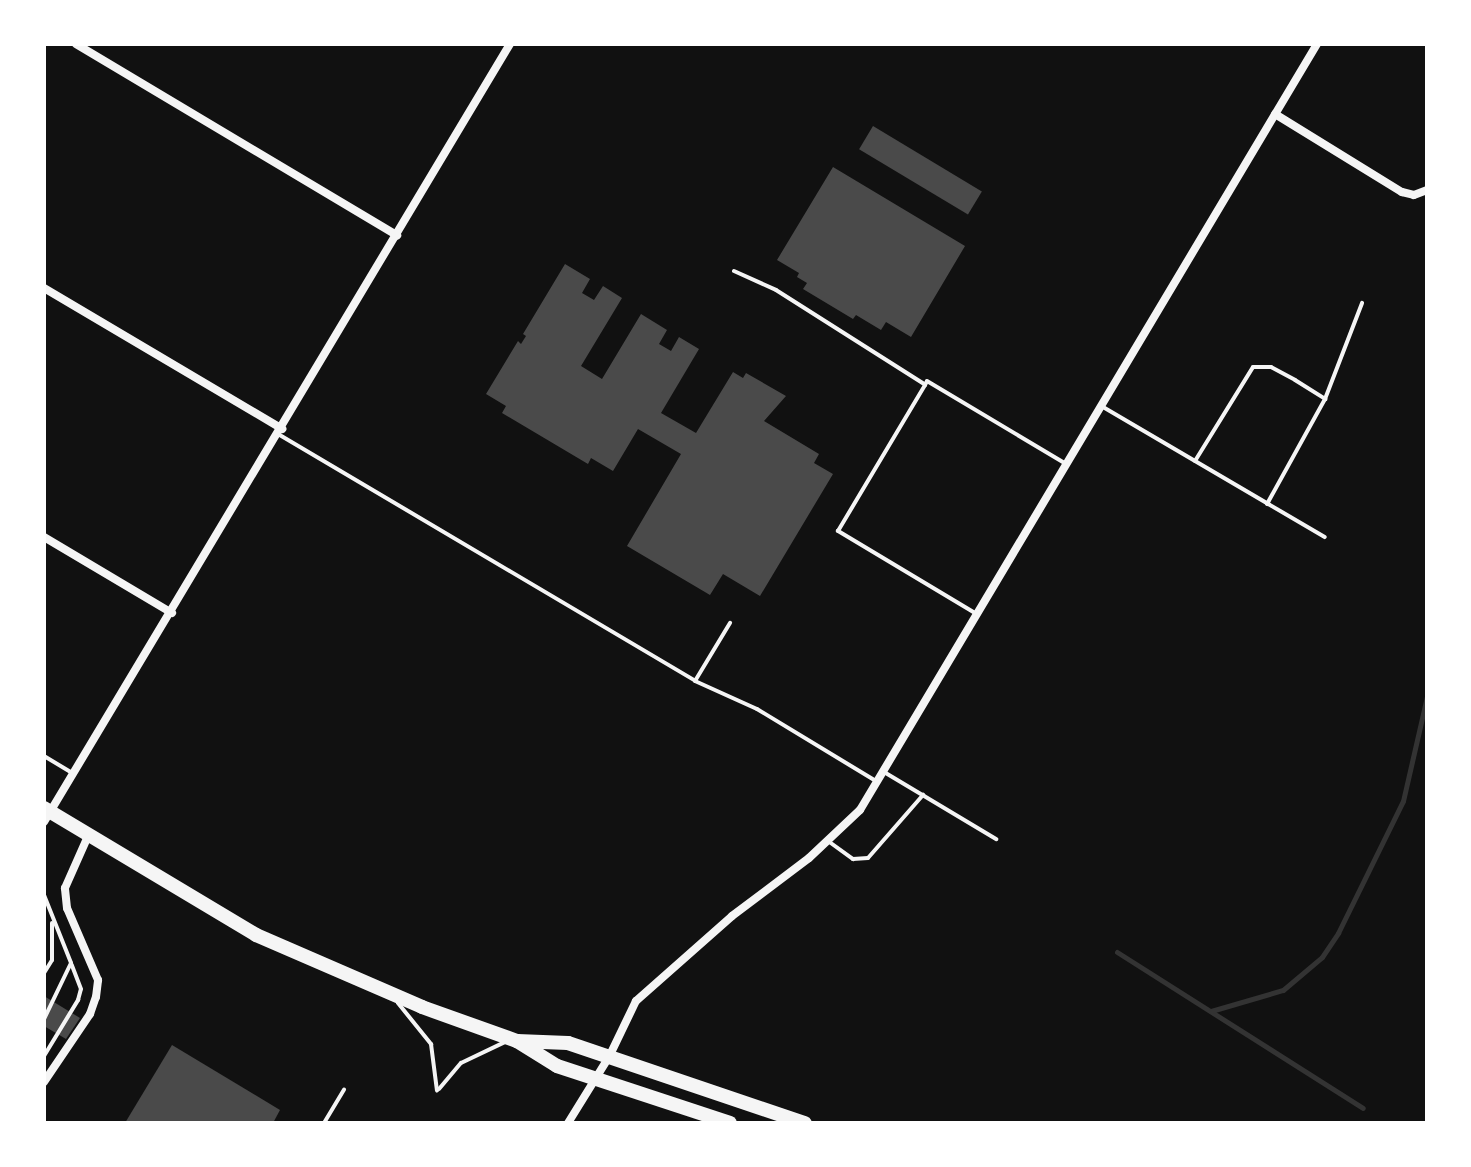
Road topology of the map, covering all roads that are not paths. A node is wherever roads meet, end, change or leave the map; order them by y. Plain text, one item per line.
1 (76, 44) edge
2 (510, 44) edge
3 (1317, 44) edge
4 (1275, 114) junction
5 (1427, 190) edge
6 (397, 235) junction
7 (734, 271) dead end
8 (44, 288) edge
9 (1362, 303) dead end
10 (925, 385) junction
11 (1325, 399) junction
12 (1101, 405) junction
13 (280, 432) junction
14 (1195, 461) junction
15 (1066, 464) junction
16 (1267, 504) junction
17 (44, 537) edge
18 (1325, 537) dead end
19 (172, 613) junction
20 (975, 613) junction
21 (730, 623) dead end
22 (695, 681) junction
23 (44, 756) edge
24 (882, 771) junction
25 (75, 774) junction
26 (876, 781) junction
27 (923, 795) junction
28 (46, 814) edge
29 (88, 836) junction
30 (996, 839) dead end
31 (828, 841) junction
32 (44, 895) edge
33 (51, 921) junction
34 (71, 963) junction
35 (44, 973) edge
36 (392, 995) junction
37 (44, 1019) edge
38 (514, 1040) junction
39 (44, 1056) edge
40 (609, 1057) junction
41 (596, 1078) junction
42 (44, 1082) edge
43 (344, 1090) dead end
44 (696, 1117) edge
45 (324, 1123) edge
46 (568, 1123) edge
47 (730, 1123) edge
48 (805, 1123) edge

1 - 6 street
2 - 6 street
3 - 4 street
4 - 5 street
4 - 12 street
6 - 13 street
7 - 10 lane
8 - 13 street
9 - 11 lane
10 - 15 lane
10 - 20 lane
11 - 14 lane
11 - 16 lane
12 - 14 lane
12 - 15 street
13 - 19 street
13 - 22 lane
14 - 16 lane
15 - 20 street
16 - 18 lane
17 - 19 street
19 - 25 street
20 - 24 street
21 - 22 lane
22 - 26 lane
23 - 25 lane
24 - 26 street
24 - 27 lane
25 - 28 street
26 - 31 street
27 - 30 lane
27 - 31 lane
28 - 29 main road
29 - 36 main road
29 - 42 street
31 - 40 street
32 - 33 lane
33 - 34 lane
33 - 35 lane
34 - 37 lane
34 - 39 lane
36 - 38 main road
36 - 38 lane
38 - 40 main road
38 - 41 main road
40 - 41 street
40 - 48 main road
41 - 44 main road
41 - 46 street
43 - 45 lane
44 - 47 main road

